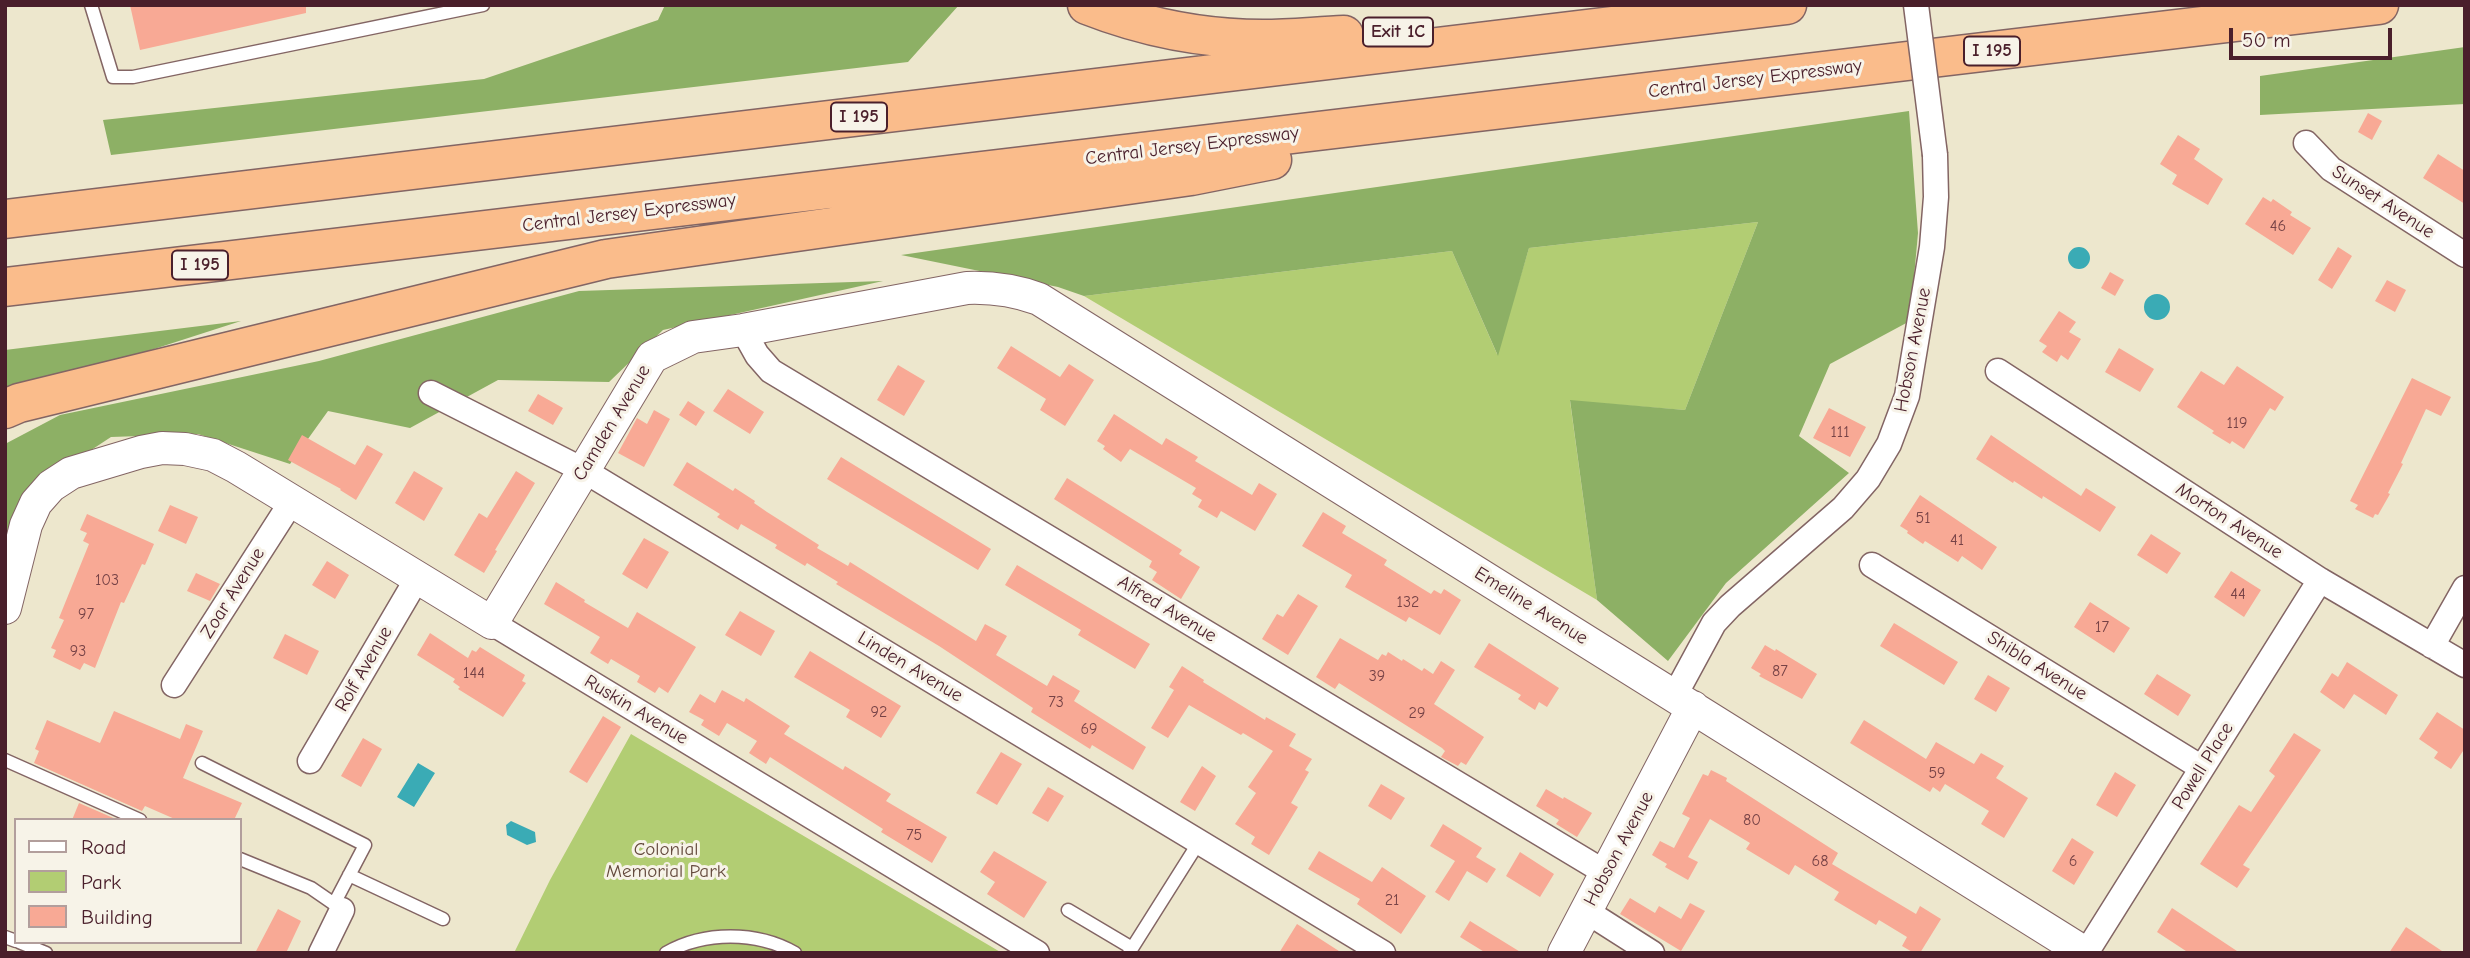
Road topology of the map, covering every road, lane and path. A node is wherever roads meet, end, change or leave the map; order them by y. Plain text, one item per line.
1 (91, 5) edge
2 (483, 5) edge
3 (1087, 5) edge
4 (1787, 5) edge
5 (1916, 5) edge
6 (2379, 5) edge
7 (1713, 14) junction
8 (1604, 97) junction
9 (2306, 143) dead end
10 (5, 219) edge
11 (394, 241) junction
12 (2465, 255) edge
13 (5, 288) edge
14 (967, 288) joint
15 (5, 307) edge
16 (743, 330) junction
17 (1998, 371) dead end
18 (430, 393) dead end
19 (5, 409) edge
20 (583, 470) junction
21 (292, 501) junction
22 (1872, 565) dead end
23 (418, 577) junction
24 (2320, 580) junction
25 (2465, 588) edge
26 (5, 608) edge
27 (492, 623) junction
28 (2432, 646) junction
29 (2465, 665) edge
30 (174, 685) dead end
31 (1684, 701) junction
32 (5, 760) edge
33 (310, 761) dead end
34 (202, 762) dead end
35 (2202, 768) junction
36 (136, 818) edge
37 (1199, 842) junction
38 (242, 860) edge
39 (1606, 873) junction
40 (349, 875) junction
41 (338, 907) junction
42 (1068, 910) dead end
43 (1586, 911) junction
44 (443, 919) dead end
45 (22, 944) edge
46 (1130, 950) edge
47 (46, 953) edge
48 (321, 953) edge
49 (666, 953) edge
50 (794, 953) edge
51 (1037, 953) edge
52 (1383, 953) edge
53 (1564, 953) edge
54 (1652, 953) edge
55 (2086, 953) edge

1 - 2 lane
3 - 7 highway, Exit 1C
4 - 7 highway, I 195
5 - 31 street, Hobson Avenue, bridge
6 - 8 highway, Central Jersey Expressway / I 195
7 - 10 highway, I 195
8 - 11 highway, Central Jersey Expressway / I 195
8 - 19 highway
9 - 12 street, Sunset Avenue
11 - 13 highway, Central Jersey Expressway / I 195
11 - 15 highway
14 - 16 street, Camden Avenue
14 - 31 street, Emeline Avenue
16 - 20 street, Camden Avenue
16 - 39 street, Alfred Avenue
17 - 24 street, Morton Avenue
18 - 20 street, Linden Avenue
20 - 27 street, Camden Avenue
20 - 37 street, Linden Avenue
21 - 23 street, Ruskin Avenue
21 - 26 street, Ruskin Avenue
21 - 30 street, Zoar Avenue
22 - 35 street, Shibla Avenue
23 - 27 street, Ruskin Avenue
23 - 33 street, Rolf Avenue
24 - 28 street, Morton Avenue
24 - 35 street, Powell Place
25 - 28 street
27 - 51 street, Ruskin Avenue
28 - 29 street, Morton Avenue
31 - 39 street, Hobson Avenue
31 - 55 street, Emeline Avenue
32 - 36 lane
34 - 40 lane
35 - 55 street, Powell Place
37 - 46 lane
37 - 52 street, Linden Avenue
38 - 41 lane
39 - 43 street, Hobson Avenue
40 - 41 lane
40 - 44 lane
41 - 48 street
42 - 46 lane
43 - 53 street, Hobson Avenue
43 - 54 street
45 - 47 lane
49 - 50 lane

